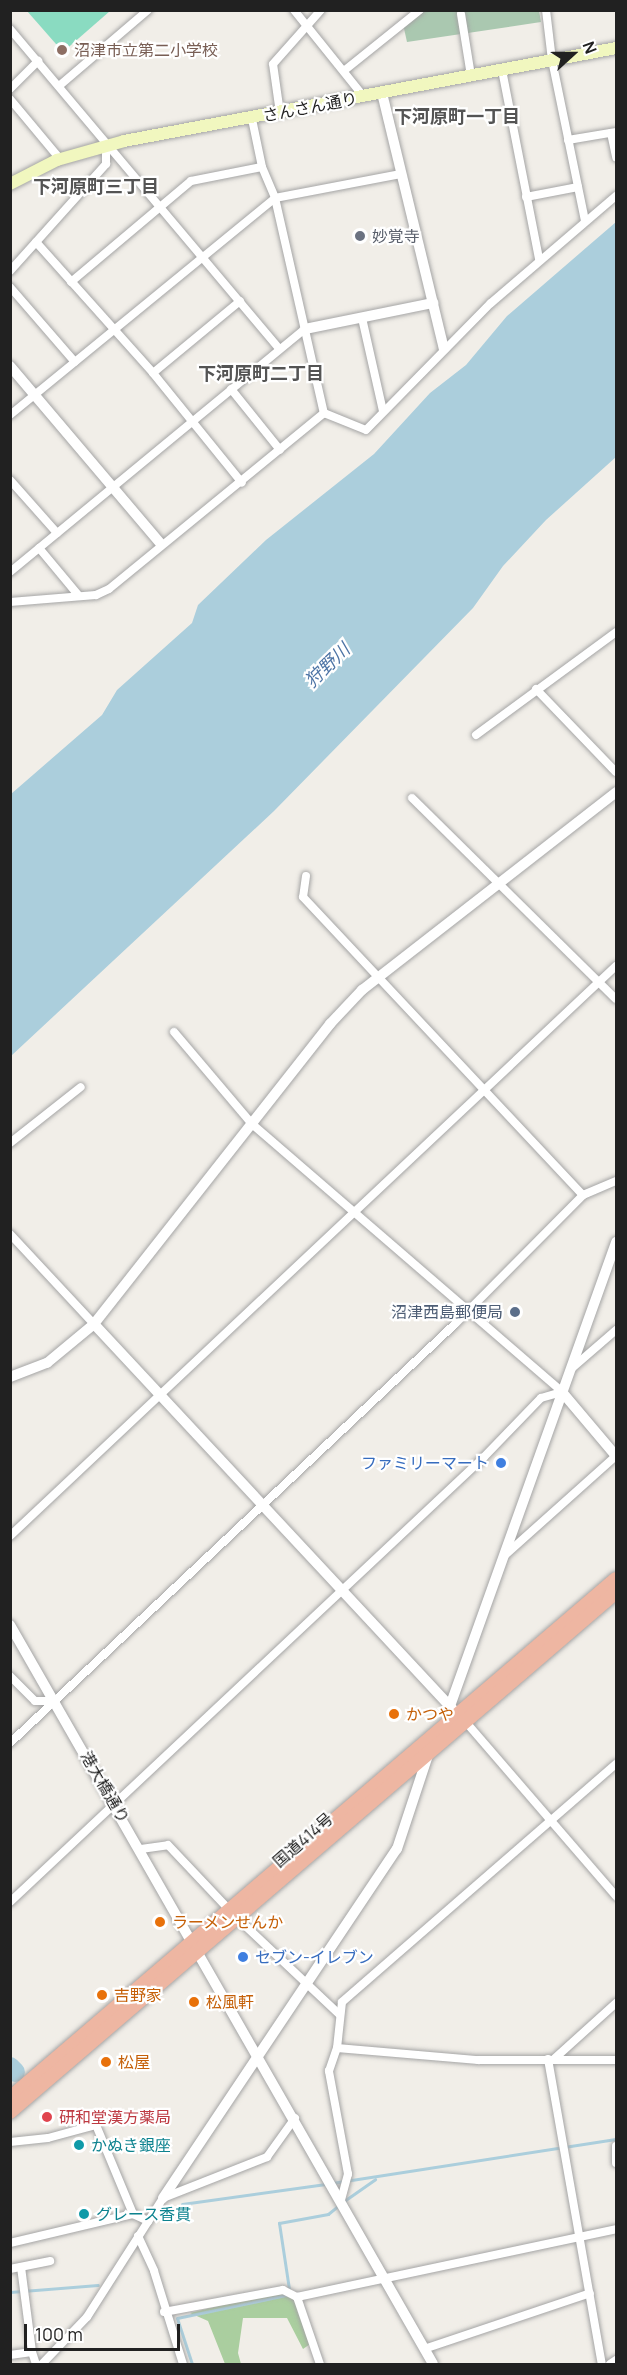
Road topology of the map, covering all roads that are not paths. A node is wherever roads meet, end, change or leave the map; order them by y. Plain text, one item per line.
1 (148, 10) edge
2 (294, 10) edge
3 (321, 10) edge
4 (420, 10) edge
5 (546, 10) edge
6 (461, 14) dead end
7 (308, 26) junction
8 (11, 29) edge
9 (616, 48) edge
10 (552, 60) junction
11 (38, 61) junction
12 (345, 70) junction
13 (502, 70) junction
14 (471, 76) junction
15 (59, 86) junction
16 (10, 89) edge
17 (382, 93) junction
18 (364, 97) junction
19 (10, 99) edge
20 (280, 113) junction
21 (252, 119) junction
22 (614, 132) edge
23 (568, 140) junction
24 (106, 146) junction
25 (616, 157) edge
26 (60, 159) junction
27 (262, 167) junction
28 (402, 174) junction
29 (10, 184) edge
30 (578, 187) junction
31 (616, 196) edge
32 (526, 197) junction
33 (275, 198) junction
34 (160, 207) junction
35 (585, 221) junction
36 (36, 242) junction
37 (203, 258) junction
38 (539, 260) junction
39 (10, 271) edge
40 (71, 282) junction
41 (10, 287) edge
42 (240, 301) junction
43 (433, 303) junction
44 (362, 318) junction
45 (305, 329) junction
46 (113, 331) junction
47 (279, 349) junction
48 (444, 349) junction
49 (75, 362) junction
50 (10, 366) edge
51 (153, 373) junction
52 (231, 389) junction
53 (35, 395) junction
54 (383, 411) junction
55 (324, 413) junction
56 (10, 415) edge
57 (193, 421) junction
58 (280, 450) junction
59 (10, 480) edge
60 (242, 483) junction
61 (111, 487) junction
62 (57, 533) junction
63 (161, 544) junction
64 (39, 548) junction
65 (10, 572) edge
66 (79, 596) junction
67 (10, 602) edge
68 (616, 632) edge
69 (536, 689) junction
70 (476, 735) dead end
71 (616, 772) edge
72 (616, 792) edge
73 (412, 798) dead end
74 (306, 876) dead end
75 (499, 885) junction
76 (616, 966) edge
77 (378, 980) junction
78 (599, 982) junction
79 (616, 999) edge
80 (174, 1032) dead end
81 (81, 1087) dead end
82 (484, 1090) junction
83 (252, 1124) junction
84 (10, 1143) edge
85 (616, 1181) edge
86 (583, 1195) junction
87 (354, 1213) junction
88 (10, 1234) edge
89 (616, 1242) edge
90 (467, 1310) junction
91 (94, 1324) junction
92 (616, 1330) edge
93 (569, 1371) junction
94 (10, 1377) edge
95 (562, 1392) junction
96 (160, 1395) junction
97 (616, 1456) edge
98 (263, 1505) junction
99 (10, 1536) edge
100 (504, 1557) junction
101 (616, 1579) edge
102 (342, 1588) junction
103 (616, 1592) edge
104 (10, 1625) edge
105 (10, 1676) edge
106 (55, 1701) junction
107 (459, 1714) junction
108 (429, 1740) junction
109 (10, 1743) edge
110 (428, 1755) junction
111 (616, 1764) edge
112 (114, 1803) junction
113 (550, 1821) junction
114 (141, 1849) junction
115 (616, 1896) edge
116 (10, 1902) edge
117 (233, 1914) junction
118 (195, 1946) junction
119 (307, 1984) junction
120 (616, 2003) edge
121 (340, 2015) junction
122 (337, 2048) junction
123 (259, 2054) junction
124 (551, 2059) junction
125 (616, 2060) edge
126 (10, 2098) edge
127 (10, 2112) edge
128 (295, 2118) junction
129 (10, 2142) edge
130 (616, 2146) edge
131 (616, 2163) edge
132 (163, 2198) junction
133 (341, 2200) junction
134 (134, 2214) junction
135 (148, 2221) junction
136 (616, 2229) edge
137 (138, 2236) junction
138 (579, 2237) junction
139 (10, 2242) edge
140 (50, 2261) dead end
141 (21, 2267) junction
142 (10, 2269) edge
143 (384, 2279) junction
144 (590, 2293) junction
145 (297, 2298) junction
146 (164, 2312) junction
147 (424, 2349) junction
148 (32, 2352) junction
149 (10, 2355) edge
150 (616, 2360) edge
151 (36, 2364) edge
152 (42, 2364) edge
153 (183, 2364) edge
154 (320, 2364) edge
155 (433, 2364) edge
156 (602, 2364) edge
157 (610, 2364) edge

1 - 15 street
2 - 7 street
3 - 7 street
4 - 12 street
5 - 10 street
6 - 14 street
7 - 12 street
7 - 20 street
8 - 11 street
9 - 10 main road, さんさん通り
10 - 13 main road, さんさん通り
10 - 23 street
11 - 15 street
11 - 16 street
12 - 18 street
13 - 14 main road, さんさん通り
13 - 32 street
14 - 17 main road, さんさん通り
15 - 24 street
17 - 18 main road, さんさん通り
17 - 28 street
18 - 20 main road, さんさん通り
19 - 26 street
20 - 21 main road, さんさん通り
21 - 24 main road, さんさん通り
21 - 27 street
22 - 23 street
22 - 25 street
23 - 30 street
24 - 26 main road, さんさん通り
24 - 34 street
24 - 36 street
26 - 29 main road, さんさん通り
27 - 33 street
27 - 34 street
28 - 33 street
28 - 43 street
30 - 32 street
30 - 35 street
31 - 35 street
32 - 38 street
33 - 37 street
33 - 45 street
34 - 37 street
34 - 40 street
35 - 38 street
36 - 39 street
36 - 40 street
37 - 42 street
37 - 46 street
38 - 48 street
40 - 46 street
41 - 49 street
42 - 47 street
42 - 51 street
43 - 44 street
43 - 48 street
44 - 45 street
44 - 54 street
45 - 47 street
45 - 55 street
46 - 49 street
46 - 51 street
47 - 52 street
48 - 54 street
49 - 53 street
50 - 53 street
51 - 57 street
52 - 57 street
52 - 58 street
53 - 56 street
53 - 61 street
54 - 55 street
55 - 58 street
57 - 60 street
57 - 61 street
58 - 60 street
59 - 62 street
60 - 63 street
61 - 62 street
61 - 63 street
62 - 64 street
63 - 66 street
64 - 65 street
64 - 66 street
66 - 67 street
68 - 69 street
69 - 70 street
69 - 71 street
72 - 75 street
73 - 75 street
74 - 77 street
75 - 77 street
75 - 78 street
76 - 78 street
77 - 82 street
77 - 83 street
78 - 79 street
78 - 82 street
80 - 83 street
81 - 84 street
82 - 86 street
82 - 87 street
83 - 87 street
83 - 91 street
85 - 86 street
86 - 90 street
87 - 90 street
87 - 96 street
88 - 91 street
89 - 93 street
90 - 95 street
90 - 98 street
91 - 94 street
91 - 96 street
92 - 93 street
93 - 95 street
95 - 97 street
95 - 100 street
95 - 102 street
96 - 98 street
96 - 99 street
97 - 100 street
98 - 102 street
98 - 106 street
100 - 107 street
101 - 107 highway, 国道414号
102 - 107 street
102 - 112 street
103 - 107 highway, 国道414号
104 - 106 street, 港大橋通り
105 - 106 street
106 - 109 street
106 - 112 street, 港大橋通り
107 - 108 highway, 国道414号
107 - 110 highway, 国道414号
107 - 113 street
108 - 110 street
108 - 117 highway, 国道414号
110 - 117 highway, 国道414号
110 - 119 street
111 - 113 street
112 - 114 street, 港大橋通り
112 - 116 street
113 - 115 street
113 - 121 street
114 - 117 street
114 - 118 street, 港大橋通り
117 - 118 highway, 国道414号
117 - 119 street
118 - 123 street, 港大橋通り
118 - 126 highway, 国道414号
118 - 127 highway, 国道414号
119 - 121 street
119 - 123 street
120 - 124 street
121 - 122 street
122 - 124 street
122 - 133 street
123 - 128 street, 港大橋通り
123 - 132 street
124 - 125 street
124 - 138 street
128 - 132 street
128 - 133 street, 港大橋通り
129 - 134 street
130 - 131 street
132 - 135 street
133 - 143 street, 港大橋通り
134 - 135 street
134 - 139 street
135 - 137 street
136 - 138 street
137 - 146 street
137 - 152 street
138 - 143 street
138 - 144 street
140 - 141 street
141 - 142 street
141 - 148 street
143 - 145 street
143 - 147 street, 港大橋通り
144 - 147 street
144 - 156 street
145 - 146 street
145 - 154 street
146 - 153 street
147 - 155 street, 港大橋通り
148 - 149 street
148 - 151 street
150 - 157 street

